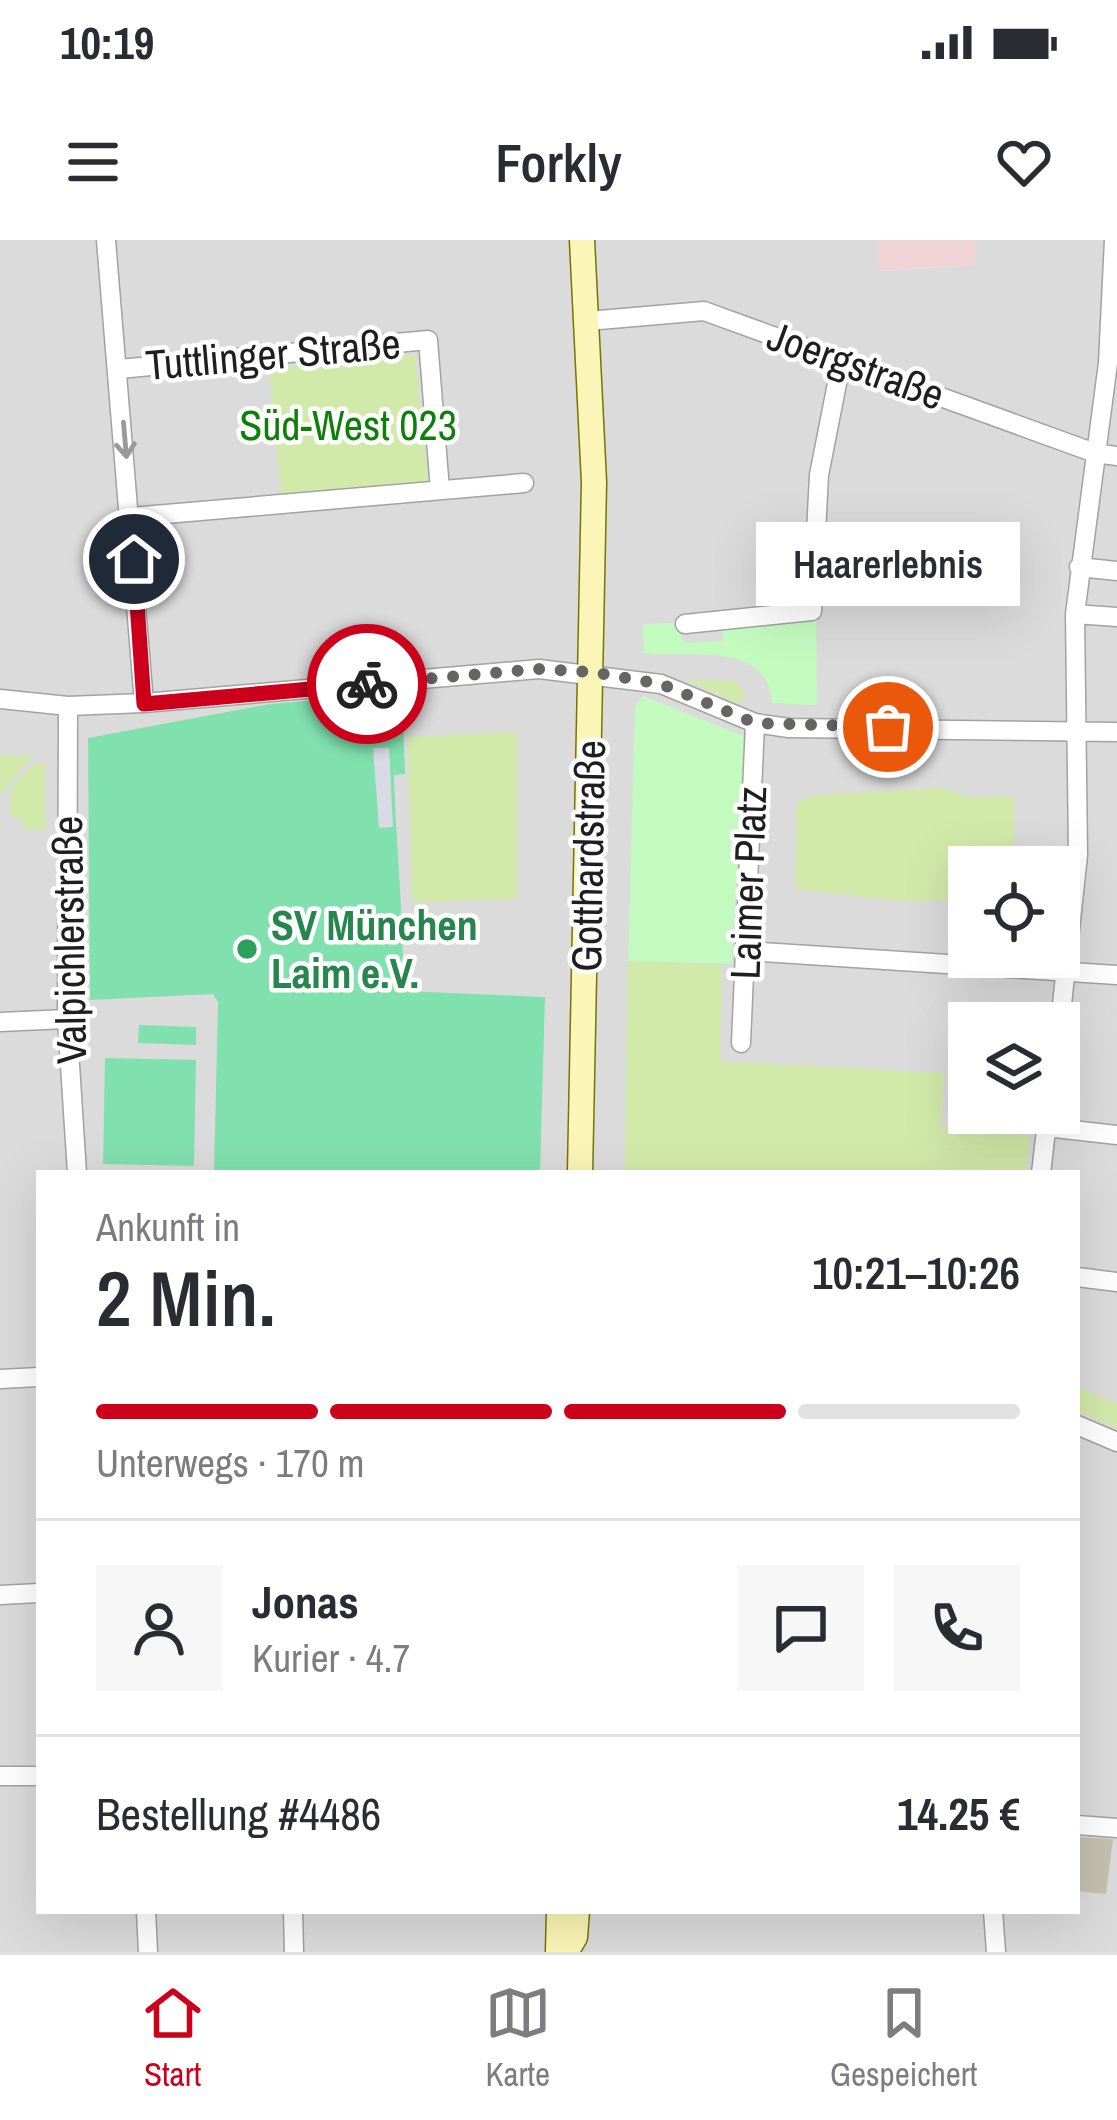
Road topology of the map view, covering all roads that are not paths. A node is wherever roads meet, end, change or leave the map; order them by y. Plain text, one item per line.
1 (106, 240) edge
2 (582, 240) edge
3 (1114, 240) edge
4 (1116, 276) edge
5 (588, 321) junction
6 (842, 358) junction
7 (119, 369) junction
8 (1096, 453) junction
9 (1117, 456) edge
10 (524, 483) dead end
11 (440, 490) junction
12 (131, 518) junction
13 (1079, 567) junction
14 (1117, 571) edge
15 (1075, 614) junction
16 (1117, 617) edge
17 (685, 624) dead end
18 (592, 672) junction
19 (0, 699) edge
20 (144, 704) junction
21 (68, 706) junction
22 (755, 723) junction
23 (1074, 730) junction
24 (1117, 732) edge
25 (1078, 846) edge
26 (745, 951) junction
27 (948, 962) edge
28 (1080, 971) edge
29 (1117, 975) edge
30 (67, 1019) junction
31 (0, 1022) edge
32 (741, 1043) dead end
33 (584, 1112) junction
34 (1080, 1128) edge
35 (1045, 1134) edge
36 (1117, 1136) edge
37 (77, 1170) edge
38 (580, 1170) edge
39 (592, 1170) edge
40 (1041, 1170) edge
41 (1080, 1277) edge
42 (1117, 1282) edge
43 (36, 1377) edge
44 (0, 1379) edge
45 (1080, 1427) edge
46 (1117, 1442) edge
47 (36, 1593) edge
48 (0, 1595) edge
49 (0, 1776) edge
50 (36, 1776) edge
51 (1080, 1825) edge
52 (1117, 1828) edge
53 (146, 1914) edge
54 (293, 1914) edge
55 (559, 1914) edge
56 (577, 1914) edge
57 (992, 1914) edge
58 (148, 1952) edge
59 (294, 1952) edge
60 (562, 1952) edge
61 (996, 1952) edge

1 - 7 street
2 - 5 street, Gotthardstraße
3 - 4 street
4 - 8 street
5 - 6 street, Joergstraße
5 - 18 street, Gotthardstraße
6 - 8 street, Joergstraße
6 - 17 street
7 - 11 street, Tuttlinger Straße
7 -> 12 street
8 - 9 street, Joergstraße
8 - 13 street
10 - 11 street
11 - 12 street
12 - 20 street
13 - 14 street
13 - 15 street
15 - 16 street
15 - 23 street
18 - 20 street
18 - 22 street
18 - 33 street, Gotthardstraße
19 - 21 street
20 - 21 street
21 - 30 street, Valpichlerstraße
22 - 23 street
22 - 26 street, Laimer Platz
23 - 24 street
23 - 25 street
26 - 27 street
26 - 32 street, Laimer Platz
28 - 29 street
30 - 31 street
30 - 37 street, Valpichlerstraße
33 - 38 street, Gotthardstraße
33 - 39 street, Gotthardstraße
34 - 36 street
35 - 40 street
41 - 42 street
43 - 44 street
45 - 46 street
47 - 48 street
49 - 50 street
51 - 52 street
53 - 58 street
54 - 59 street
55 - 60 street
56 - 60 street
57 - 61 street

